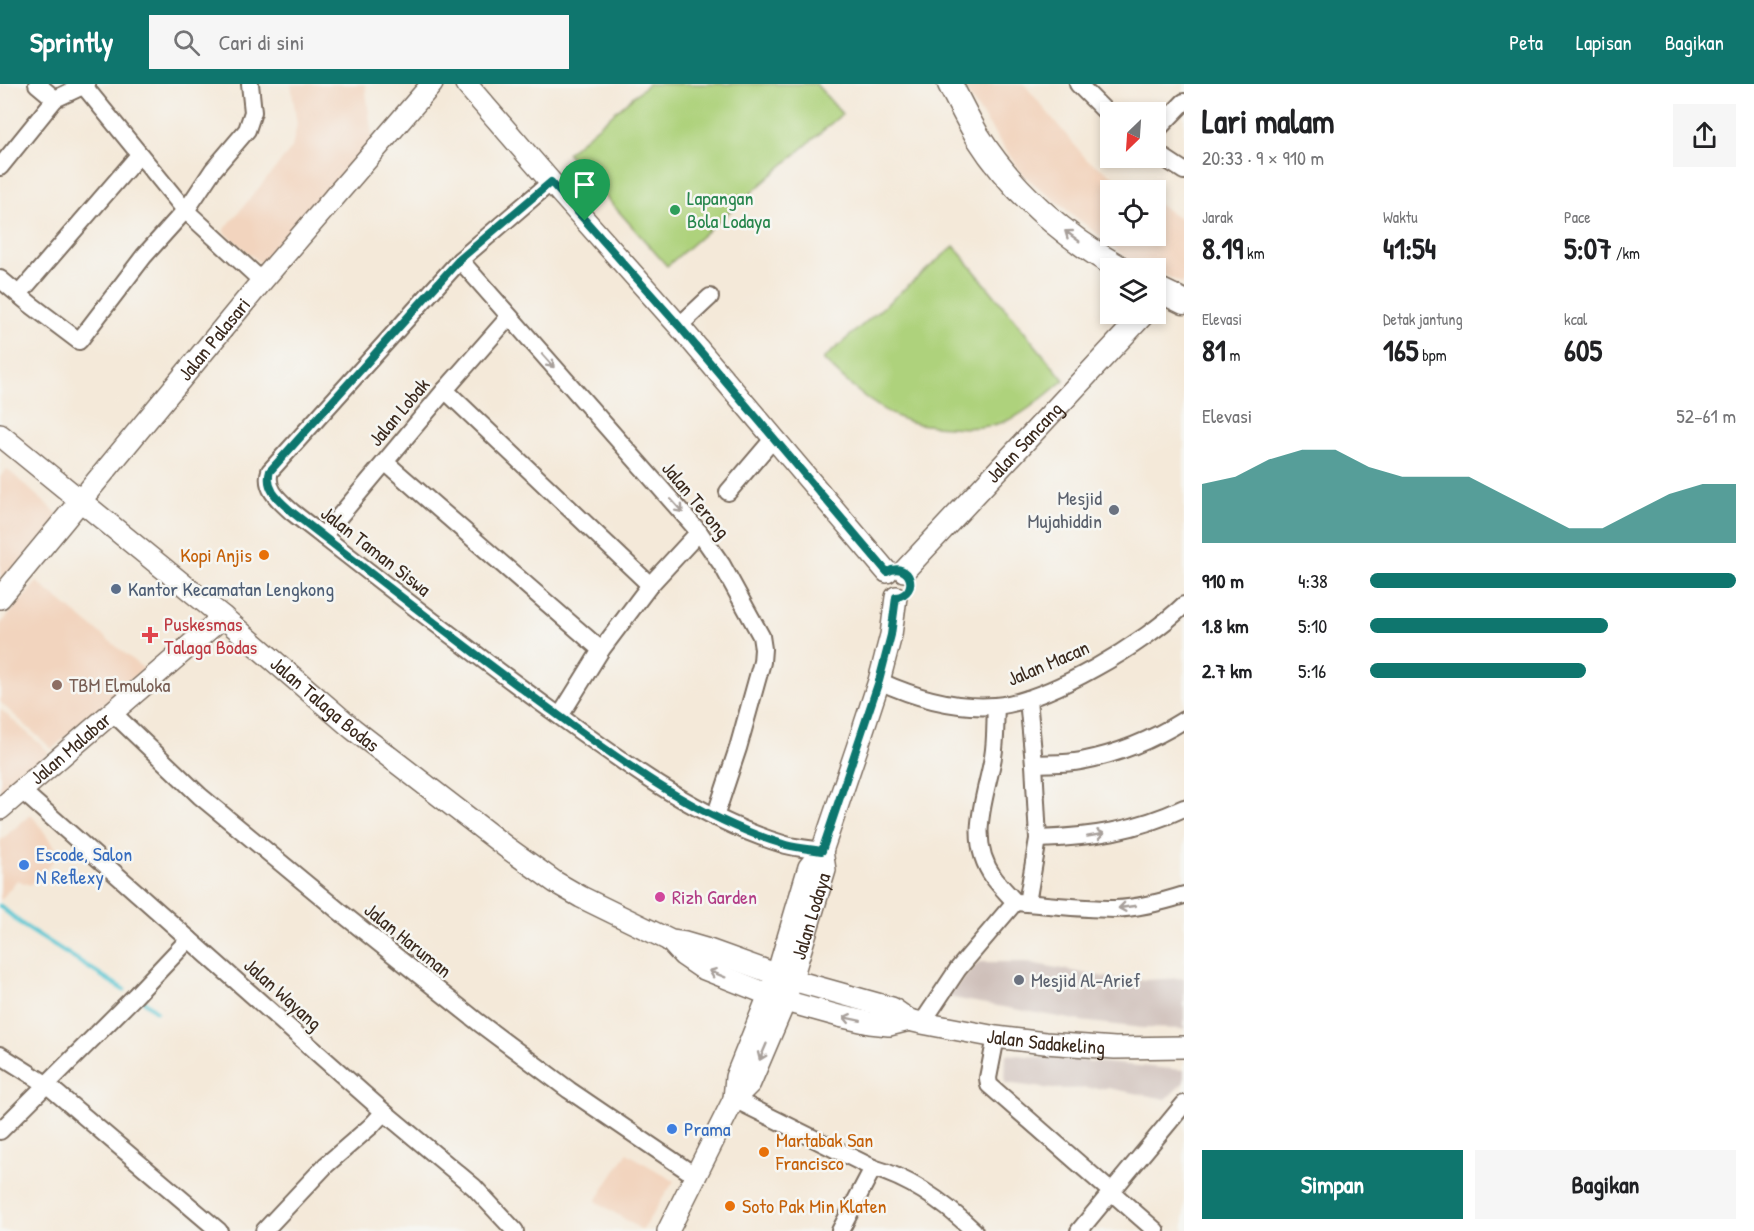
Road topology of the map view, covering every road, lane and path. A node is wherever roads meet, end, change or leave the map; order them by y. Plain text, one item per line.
1 (37, 84) edge
2 (250, 84) edge
3 (432, 84) edge
4 (466, 84) edge
5 (85, 85) edge
6 (1084, 86) edge
7 (949, 93) edge
8 (55, 99) junction
9 (1184, 102) edge
10 (1100, 104) edge
11 (1166, 121) edge
12 (139, 155) junction
13 (1166, 159) edge
14 (0, 167) edge
15 (1184, 171) edge
16 (551, 182) junction
17 (185, 210) junction
18 (1103, 258) edge
19 (459, 260) junction
20 (0, 279) edge
21 (262, 281) junction
22 (18, 294) junction
23 (710, 297) dead end
24 (509, 317) junction
25 (1134, 324) edge
26 (679, 326) junction
27 (444, 390) junction
28 (0, 435) edge
29 (774, 438) junction
30 (385, 462) junction
31 (728, 492) dead end
32 (80, 501) junction
33 (699, 532) junction
34 (323, 536) junction
35 (896, 571) junction
36 (650, 585) junction
37 (0, 598) edge
38 (1184, 605) edge
39 (223, 617) junction
40 (601, 650) junction
41 (879, 681) junction
42 (1028, 699) junction
43 (996, 706) junction
44 (112, 712) junction
45 (560, 716) junction
46 (1184, 720) edge
47 (1034, 764) junction
48 (21, 790) junction
49 (1184, 808) edge
50 (0, 809) edge
51 (715, 817) junction
52 (1038, 839) junction
53 (822, 851) junction
54 (1184, 894) edge
55 (1016, 906) junction
56 (189, 939) junction
57 (671, 941) junction
58 (784, 977) junction
59 (777, 998) junction
60 (916, 1021) junction
61 (996, 1037) junction
62 (1184, 1047) edge
63 (0, 1055) edge
64 (46, 1084) junction
65 (734, 1099) junction
66 (384, 1112) junction
67 (1181, 1115) edge
68 (0, 1131) edge
69 (873, 1168) junction
70 (697, 1176) junction
71 (1112, 1191) junction
72 (219, 1231) edge
73 (264, 1231) edge
74 (515, 1231) edge
75 (668, 1231) edge
76 (840, 1231) edge
77 (974, 1231) edge
78 (1079, 1231) edge
79 (1156, 1231) edge

1 - 8 street
2 - 17 street
3 - 21 street, Jalan Palasari
4 - 16 street
5 - 8 street
5 - 12 street
6 - 10 street
18 -> 7 main road
8 - 14 street
9 - 11 street
12 - 17 street
12 - 22 street
13 - 15 street
16 - 19 street, Jalan Taman Siswa
16 - 26 street
17 - 21 street
17 - 22 street
19 - 24 street, Jalan Terong
19 - 34 street, Jalan Taman Siswa
20 - 22 street
21 - 32 street, Jalan Palasari
23 - 26 street
24 - 27 street, Jalan Lobak
24 -> 33 street, Jalan Terong
25 - 35 street, Jalan Sancang
26 - 29 street
27 - 30 street, Jalan Lobak
27 - 36 street
28 - 32 street, Jalan Talaga Bodas
29 - 31 street
29 - 35 street
30 - 34 street, Jalan Lobak
30 - 40 street
32 - 37 street, Jalan Palasari
32 - 39 street, Jalan Talaga Bodas
33 - 36 street
33 - 51 street, Jalan Terong
34 - 45 street, Jalan Taman Siswa
35 - 41 street, Jalan Lodaya
36 - 40 street
38 - 42 street, Jalan Macan
39 - 44 street, Jalan Malabar
39 - 57 street, Jalan Talaga Bodas
40 - 45 street
41 - 43 street, Jalan Macan
41 - 53 street, Jalan Lodaya
42 - 43 street, Jalan Macan
42 - 47 street
43 - 55 street
44 - 48 street, Jalan Malabar
44 - 70 street, Jalan Haruman
45 - 51 street, Jalan Taman Siswa
46 - 47 street
47 - 52 street
48 - 50 street, Jalan Malabar
48 - 56 street, Jalan Wayang
52 -> 49 street
51 - 53 street, Jalan Taman Siswa
52 - 55 street
53 - 58 street, Jalan Lodaya
54 -> 55 street
55 - 60 street
56 - 64 street
56 - 66 street, Jalan Wayang
57 - 58 street, Jalan Talaga Bodas
59 -> 57 street, Jalan Talaga Bodas
58 - 59 street, Jalan Lodaya
58 - 60 street, Jalan Sadakeling
60 -> 59 street, Jalan Sadakeling
59 - 65 street, Jalan Lodaya
60 - 61 street, Jalan Sadakeling
61 - 62 street, Jalan Sadakeling
61 - 71 street
63 - 64 street
64 - 68 street
64 - 72 street
65 - 69 street
65 - 70 street, Jalan Lodaya
66 - 73 street
66 - 74 street, Jalan Wayang
67 - 71 street
69 - 76 street
69 - 77 street
70 - 75 street, Jalan Lodaya
71 - 78 street
71 - 79 street

